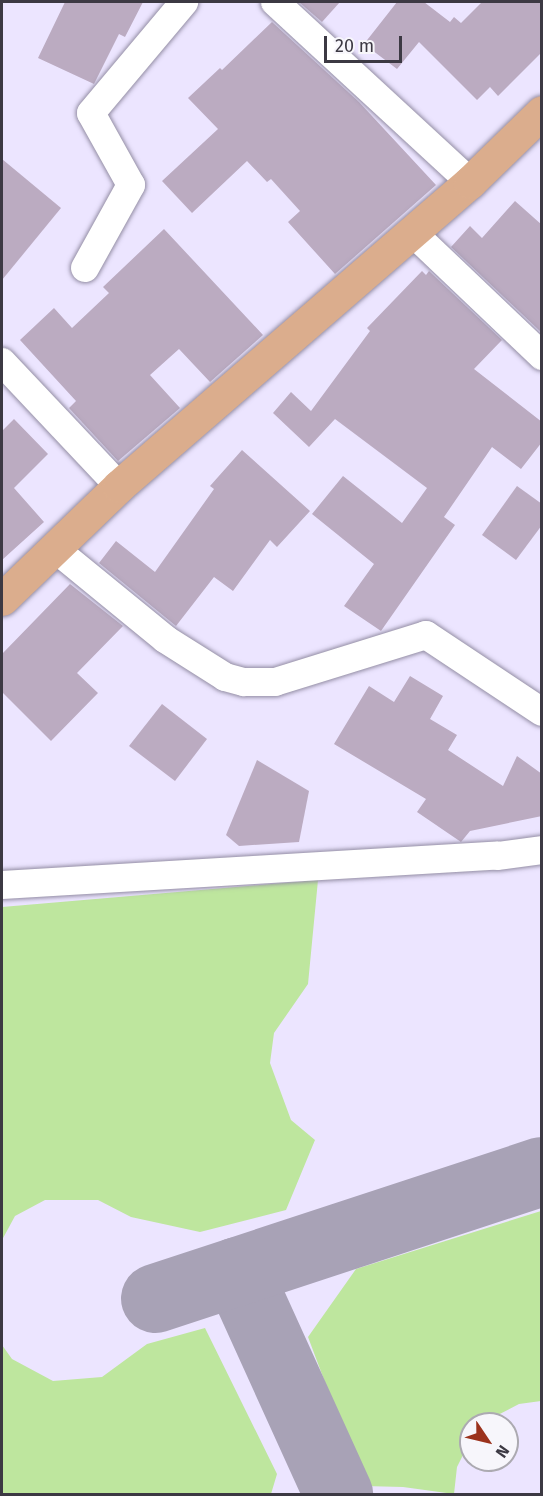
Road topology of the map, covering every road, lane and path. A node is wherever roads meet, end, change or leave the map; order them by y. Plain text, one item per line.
1 (184, 2) edge
2 (275, 2) edge
3 (542, 111) edge
4 (470, 182) junction
5 (412, 232) junction
6 (85, 268) dead end
7 (542, 356) edge
8 (2, 362) edge
9 (119, 486) junction
10 (54, 548) junction
11 (2, 599) edge
12 (542, 712) edge
13 (542, 850) edge
14 (2, 885) edge

1 - 6 street
2 - 4 street
3 - 4 main road
4 - 5 main road
5 - 7 street
5 - 9 main road
8 - 9 street
9 - 10 main road
10 - 11 main road
10 - 12 street
13 - 14 street

